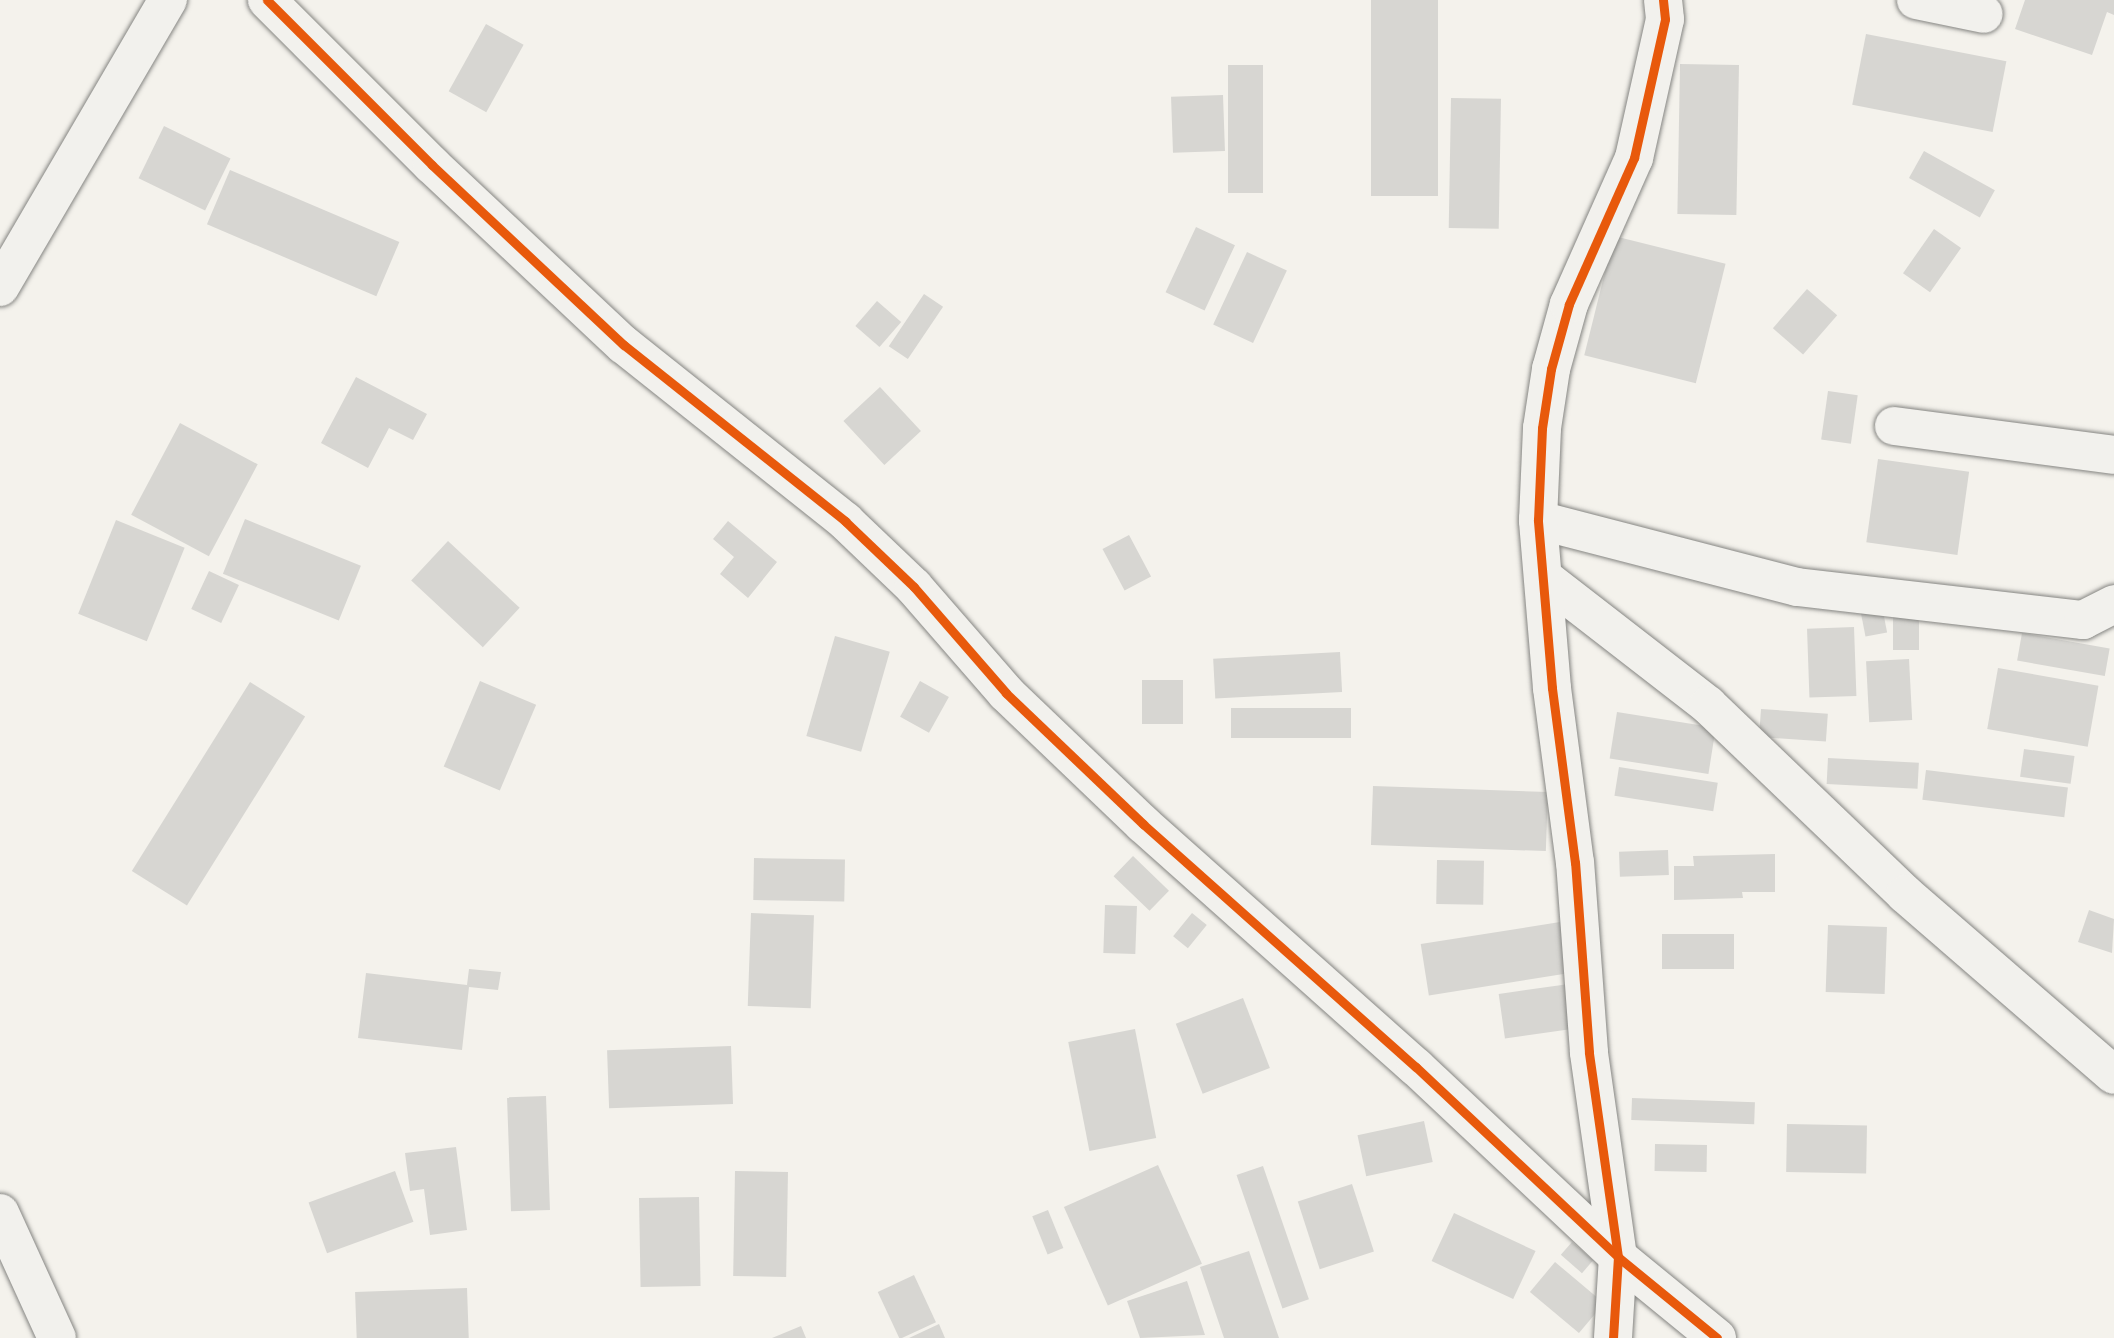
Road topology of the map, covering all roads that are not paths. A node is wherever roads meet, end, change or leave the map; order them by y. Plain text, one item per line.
1 (168, 0) edge
2 (267, 0) edge
3 (1663, 0) edge
4 (1916, 0) edge
5 (1984, 14) dead end
6 (0, 287) edge
7 (1894, 426) dead end
8 (2114, 456) edge
9 (1538, 520) junction
10 (1543, 577) junction
11 (2114, 604) edge
12 (2114, 1075) edge
13 (0, 1213) edge
14 (1618, 1257) junction
15 (57, 1338) edge
16 (1612, 1338) edge
17 (1717, 1338) edge

1 - 6 street
2 - 14 street
3 - 9 street
4 - 5 street
7 - 8 street
9 - 10 street
9 - 11 street
10 - 12 street
10 - 14 street
13 - 15 street
14 - 16 street
14 - 17 street

